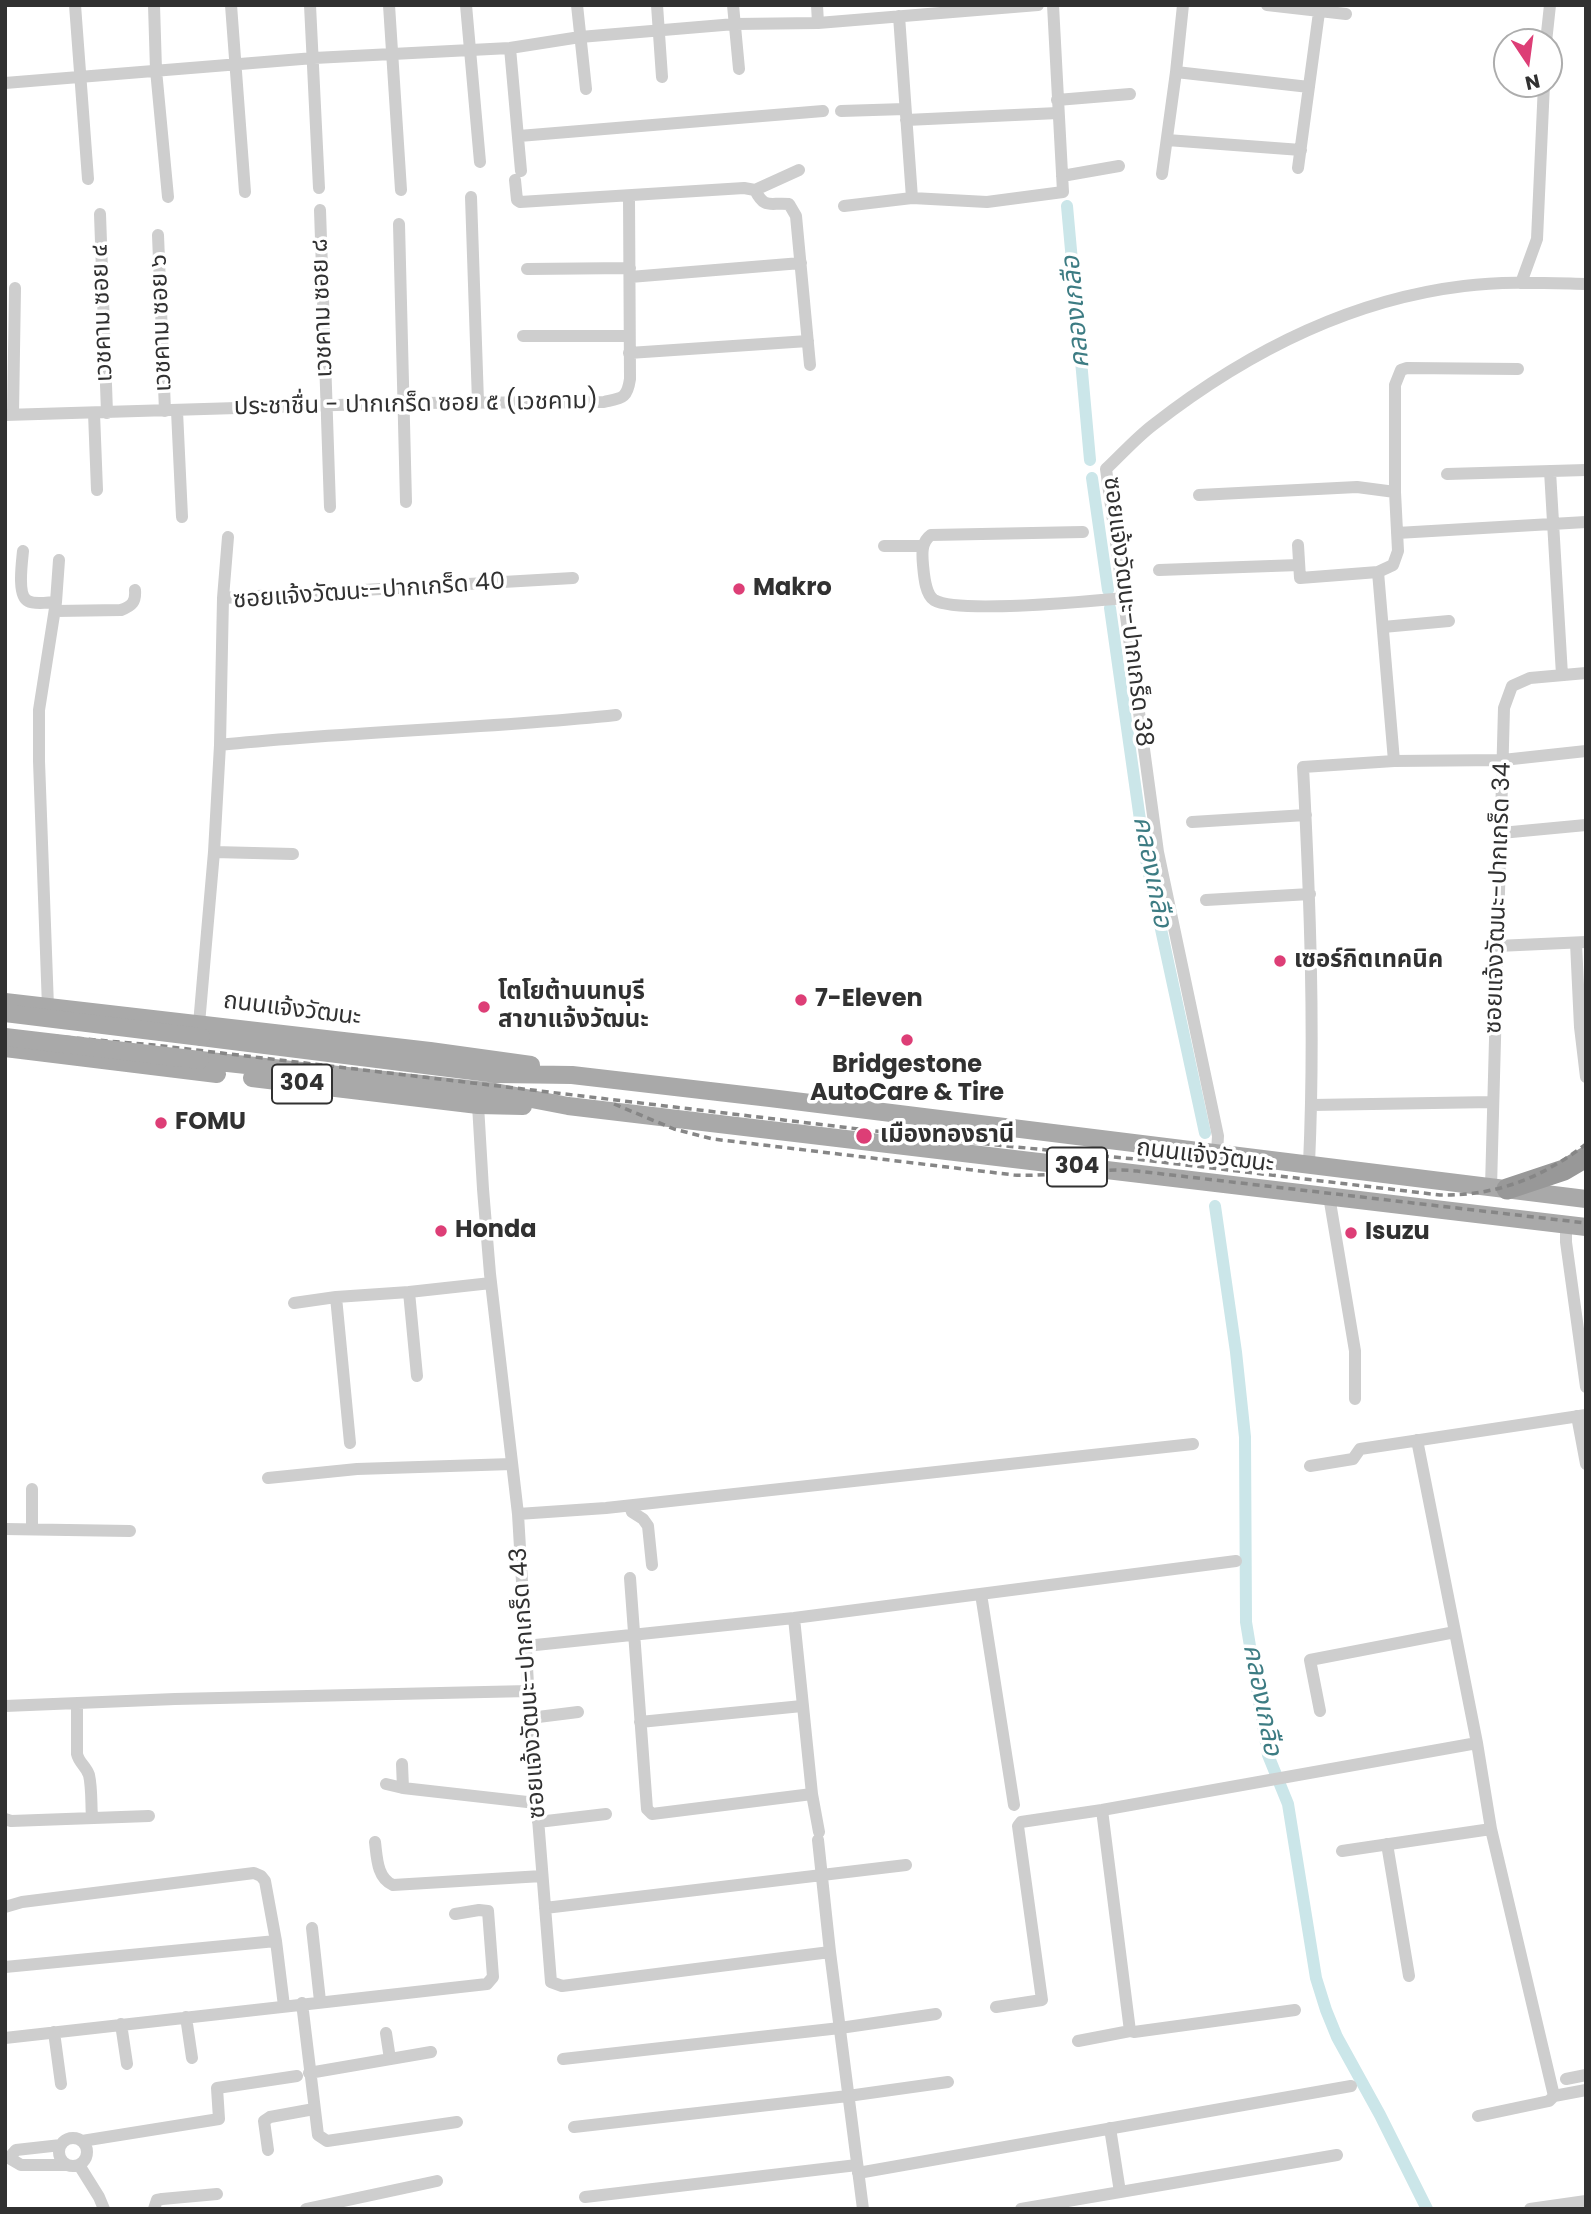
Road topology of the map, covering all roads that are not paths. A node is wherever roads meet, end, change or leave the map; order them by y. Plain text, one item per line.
1 (75, 5) edge
2 (154, 5) edge
3 (231, 5) edge
4 (310, 5) edge
5 (389, 5) edge
6 (466, 5) edge
7 (577, 5) edge
8 (657, 5) edge
9 (733, 5) edge
10 (817, 5) edge
11 (1038, 5) edge
12 (1053, 5) edge
13 (1183, 5) edge
14 (1267, 5) edge
15 (1550, 5) edge
16 (1320, 8) edge
17 (1346, 14) dead end
18 (899, 16) junction
19 (818, 23) junction
20 (735, 24) junction
21 (1548, 28) edge
22 (659, 30) junction
23 (580, 37) junction
24 (510, 48) junction
25 (470, 50) junction
26 (392, 54) junction
27 (314, 58) junction
28 (236, 64) junction
29 (740, 69) dead end
30 (156, 70) junction
31 (1176, 72) junction
32 (79, 76) junction
33 (662, 77) dead end
34 (5, 83) edge
35 (1309, 87) junction
36 (586, 89) dead end
37 (1130, 93) dead end
38 (1543, 98) edge
39 (1058, 107) junction
40 (823, 111) dead end
41 (841, 111) dead end
42 (906, 114) junction
43 (519, 136) junction
44 (1167, 140) junction
45 (1301, 150) junction
46 (480, 162) dead end
47 (1119, 166) dead end
48 (1298, 168) dead end
49 (799, 170) dead end
50 (1162, 174) dead end
51 (1062, 176) junction
52 (88, 179) dead end
53 (319, 188) dead end
54 (401, 190) dead end
55 (755, 190) junction
56 (244, 192) dead end
57 (168, 197) dead end
58 (471, 197) dead end
59 (629, 197) junction
60 (912, 198) junction
61 (844, 206) dead end
62 (320, 210) dead end
63 (100, 214) dead end
64 (399, 224) dead end
65 (158, 235) dead end
66 (801, 263) junction
67 (527, 269) dead end
68 (630, 272) junction
69 (1521, 282) junction
70 (1586, 284) edge
71 (15, 288) dead end
72 (523, 336) dead end
73 (629, 336) junction
74 (808, 341) junction
75 (629, 354) junction
76 (810, 365) dead end
77 (1518, 369) dead end
78 (478, 402) junction
79 (403, 403) junction
80 (327, 405) junction
81 (171, 411) junction
82 (100, 413) junction
83 (9, 415) edge
84 (1586, 470) edge
85 (1550, 471) junction
86 (1447, 474) dead end
87 (97, 490) dead end
88 (1395, 492) junction
89 (1199, 495) dead end
90 (406, 502) dead end
91 (330, 508) dead end
92 (182, 517) dead end
93 (1586, 522) edge
94 (1552, 524) junction
95 (1083, 532) dead end
96 (1397, 533) junction
97 (228, 537) dead end
98 (1298, 545) dead end
99 (884, 546) dead end
100 (923, 547) junction
101 (23, 551) dead end
102 (59, 560) dead end
103 (1299, 565) junction
104 (1159, 570) dead end
105 (1378, 572) junction
106 (573, 578) dead end
107 (135, 590) dead end
108 (223, 598) junction
109 (1124, 598) junction
110 (56, 607) junction
111 (1449, 621) dead end
112 (1383, 627) junction
113 (1586, 673) edge
114 (1562, 675) junction
115 (617, 715) dead end
116 (220, 745) junction
117 (1586, 751) edge
118 (1503, 760) junction
119 (1394, 761) junction
120 (1306, 815) junction
121 (1192, 822) dead end
122 (1586, 825) edge
123 (1501, 833) junction
124 (214, 852) junction
125 (293, 854) dead end
126 (1310, 894) junction
127 (1206, 900) dead end
128 (1581, 942) edge
129 (1497, 946) junction
130 (5, 1002) edge
131 (44, 1006) junction
132 (89, 1011) junction
133 (5, 1013) edge
134 (200, 1030) junction
135 (5, 1037) edge
136 (5, 1048) edge
137 (36, 1053) junction
138 (80, 1058) junction
139 (1586, 1077) edge
140 (1493, 1102) junction
141 (478, 1105) junction
142 (1312, 1105) junction
143 (568, 1106) junction
144 (1217, 1152) junction
145 (1583, 1160) edge
146 (1309, 1164) junction
147 (1499, 1188) junction
148 (1329, 1196) junction
149 (1586, 1199) edge
150 (1566, 1225) junction
151 (1586, 1227) edge
152 (491, 1283) junction
153 (409, 1292) junction
154 (335, 1297) junction
155 (294, 1303) dead end
156 (416, 1376) dead end
157 (1586, 1387) edge
158 (1355, 1399) dead end
159 (1581, 1415) edge
160 (1417, 1440) junction
161 (350, 1443) dead end
162 (1193, 1444) dead end
163 (512, 1464) junction
164 (1586, 1464) edge
165 (1310, 1466) dead end
166 (268, 1478) dead end
167 (32, 1489) dead end
168 (630, 1506) junction
169 (518, 1514) junction
170 (5, 1529) edge
171 (32, 1529) junction
172 (130, 1531) dead end
173 (1236, 1561) dead end
174 (652, 1565) dead end
175 (630, 1578) dead end
176 (981, 1594) junction
177 (794, 1618) junction
178 (1455, 1632) junction
179 (635, 1635) junction
180 (526, 1646) junction
181 (528, 1691) junction
182 (77, 1703) junction
183 (5, 1706) edge
184 (802, 1706) junction
185 (1320, 1710) dead end
186 (578, 1712) dead end
187 (530, 1717) junction
188 (640, 1722) junction
189 (1477, 1743) junction
190 (402, 1764) dead end
191 (386, 1784) dead end
192 (403, 1788) junction
193 (812, 1794) junction
194 (536, 1802) junction
195 (1014, 1805) dead end
196 (1102, 1810) junction
197 (606, 1814) dead end
198 (149, 1816) dead end
199 (92, 1818) junction
200 (5, 1819) edge
201 (538, 1822) junction
202 (1491, 1829) junction
203 (375, 1842) dead end
204 (1387, 1844) junction
205 (1342, 1851) dead end
206 (906, 1865) dead end
207 (542, 1876) junction
208 (822, 1877) junction
209 (5, 1906) edge
210 (545, 1908) junction
211 (455, 1914) dead end
212 (312, 1928) dead end
213 (276, 1941) junction
214 (830, 1952) junction
215 (5, 1967) edge
216 (1409, 1976) dead end
217 (320, 2001) junction
218 (302, 2003) junction
219 (284, 2006) junction
220 (996, 2007) dead end
221 (1295, 2010) dead end
222 (936, 2014) dead end
223 (186, 2017) junction
224 (121, 2024) junction
225 (840, 2028) junction
226 (1130, 2031) junction
227 (54, 2032) junction
228 (386, 2033) dead end
229 (5, 2038) edge
230 (1078, 2040) dead end
231 (431, 2052) dead end
232 (192, 2058) dead end
233 (390, 2059) junction
234 (563, 2059) dead end
235 (127, 2064) dead end
236 (303, 2075) junction
237 (1586, 2075) edge
238 (1566, 2080) dead end
239 (948, 2082) dead end
240 (61, 2084) dead end
241 (1351, 2086) dead end
242 (1586, 2090) edge
243 (848, 2096) junction
244 (1554, 2096) junction
245 (314, 2109) junction
246 (1478, 2116) dead end
247 (457, 2122) dead end
248 (573, 2127) dead end
249 (1110, 2128) junction
250 (82, 2141) junction
251 (61, 2145) junction
252 (268, 2150) dead end
253 (1337, 2155) dead end
254 (7, 2158) edge
255 (74, 2165) junction
256 (858, 2169) junction
257 (437, 2181) dead end
258 (1119, 2192) junction
259 (217, 2194) dead end
260 (585, 2197) dead end
261 (1586, 2201) edge
262 (104, 2209) edge
263 (154, 2209) edge
264 (306, 2209) edge
265 (863, 2209) edge
266 (1021, 2209) edge
267 (1530, 2209) edge

1 - 32 street
2 - 30 street
3 - 28 street
4 - 27 street
5 - 26 street
6 - 25 street
7 - 23 street
8 - 22 street
9 - 20 street
10 - 19 street
11 - 18 street
12 - 39 street
13 - 31 street
14 - 16 street
15 - 21 street
16 - 17 street
16 - 35 street
18 - 19 street
18 - 42 street
19 - 20 street
20 - 22 street
20 - 29 street
22 - 23 street
22 - 33 street
23 - 24 street
23 - 36 street
24 - 25 street
24 - 43 street
25 - 26 street
25 - 46 street
26 - 27 street
26 - 54 street
27 - 28 street
27 - 53 street
28 - 30 street
28 - 56 street
30 - 32 street
30 - 57 street
31 - 35 street
31 - 44 street
32 - 34 street
32 - 52 street
35 - 45 street
37 - 39 street
38 - 69 street
39 - 42 street
39 - 51 street
40 - 43 street
41 - 42 street
42 - 60 street
43 - 59 street
44 - 45 street
44 - 50 street
45 - 48 street
47 - 51 street
49 - 55 street
51 - 60 street
55 - 59 street
55 - 66 street
58 - 78 street
59 - 68 street, ประชาชื่น - ปากเกร็ด ซอย ๕ (เวชคาม)
60 - 61 street
62 - 80 street, เวชคาม ซอย ๘
63 - 82 street, เวชคาม ซอย ๔
64 - 79 street
65 - 81 street, เวชคาม ซอย ๖
66 - 68 street
66 - 74 street
67 - 68 street
68 - 73 street, ประชาชื่น - ปากเกร็ด ซอย ๕ (เวชคาม)
69 - 70 street, ซอยแจ้งวัฒนะ-ปากเกร็ด 38
69 - 109 street, ซอยแจ้งวัฒนะ-ปากเกร็ด 38
71 - 83 street
72 - 73 street
73 - 75 street, ประชาชื่น - ปากเกร็ด ซอย ๕ (เวชคาม)
74 - 75 street
74 - 76 street
75 - 78 street, ประชาชื่น - ปากเกร็ด ซอย ๕ (เวชคาม)
77 - 88 street
78 - 79 street, ประชาชื่น - ปากเกร็ด ซอย ๕ (เวชคาม)
79 - 80 street, ประชาชื่น - ปากเกร็ด ซอย ๕ (เวชคาม)
79 - 90 street
80 - 81 street, ประชาชื่น - ปากเกร็ด ซอย ๕ (เวชคาม)
80 - 91 street, เวชคาม ซอย ๘
81 - 82 street, ประชาชื่น - ปากเกร็ด ซอย ๕ (เวชคาม)
81 - 92 street, เวชคาม ซอย ๖
82 - 83 street, ประชาชื่น - ปากเกร็ด ซอย ๕ (เวชคาม)
82 - 87 street, เวชคาม ซอย ๔
84 - 85 street
85 - 86 street
85 - 94 street
88 - 89 street
88 - 96 street
93 - 94 street
94 - 96 street
94 - 114 street
95 - 100 street
96 - 105 street
97 - 108 street
98 - 103 street
99 - 100 street
100 - 109 street
101 - 110 street
102 - 110 street
103 - 104 street
103 - 105 street
105 - 112 street
106 - 108 street, ซอยแจ้งวัฒนะ-ปากเกร็ด 40
107 - 110 street
108 - 116 street, ซอยแจ้งวัฒนะ-ปากเกร็ด 40
109 - 144 street, ซอยแจ้งวัฒนะ-ปากเกร็ด 38
110 - 131 street
111 - 112 street
112 - 119 street
113 - 114 street, ซอยแจ้งวัฒนะ-ปากเกร็ด 34
114 - 118 street, ซอยแจ้งวัฒนะ-ปากเกร็ด 34
115 - 116 street
116 - 124 street, ซอยแจ้งวัฒนะ-ปากเกร็ด 40
117 - 118 street
118 - 119 street
118 - 123 street, ซอยแจ้งวัฒนะ-ปากเกร็ด 34
119 - 120 street
120 - 121 street
120 - 126 street
122 - 123 street
123 - 129 street, ซอยแจ้งวัฒนะ-ปากเกร็ด 34
124 - 125 street
124 - 134 street, ซอยแจ้งวัฒนะ-ปากเกร็ด 40
126 - 127 street
126 - 142 street
128 - 129 street
128 - 139 street
129 - 140 street, ซอยแจ้งวัฒนะ-ปากเกร็ด 34
130 - 131 main road, ถนนแจ้งวัฒนะ / 304
131 - 132 main road, ถนนแจ้งวัฒนะ / 304
131 - 137 main road
132 - 134 main road, ถนนแจ้งวัฒนะ / 304
132 - 138 main road
133 - 134 main road, ถนนแจ้งวัฒนะ / 304, bridge
134 - 144 main road, ถนนแจ้งวัฒนะ / 304
135 - 143 main road, ถนนแจ้งวัฒนะ / 304, bridge
136 - 137 main road, ถนนแจ้งวัฒนะ / 304
137 - 138 main road, ถนนแจ้งวัฒนะ / 304
138 - 141 main road, ถนนแจ้งวัฒนะ / 304
140 - 142 street
140 - 147 street, ซอยแจ้งวัฒนะ-ปากเกร็ด 34
141 - 143 main road, ถนนแจ้งวัฒนะ / 304
141 - 152 street, ซอยแจ้งวัฒนะ-ปากเกร็ด 43
142 - 146 street
143 - 148 main road, ถนนแจ้งวัฒนะ / 304
144 - 146 main road, ถนนแจ้งวัฒนะ / 304
145 - 147 highway
146 - 147 main road, ถนนแจ้งวัฒนะ / 304
147 - 149 main road, ถนนแจ้งวัฒนะ / 304
148 - 150 main road, ถนนแจ้งวัฒนะ / 304
148 - 158 street
150 - 151 main road, ถนนแจ้งวัฒนะ / 304
150 - 157 street
152 - 153 street
152 - 163 street, ซอยแจ้งวัฒนะ-ปากเกร็ด 43
153 - 154 street
153 - 156 street
154 - 155 street
154 - 161 street
159 - 160 street
159 - 164 street
160 - 165 street
160 - 178 street
162 - 168 street
163 - 166 street
163 - 169 street, ซอยแจ้งวัฒนะ-ปากเกร็ด 43
167 - 171 street
168 - 169 street
168 - 174 street
169 - 180 street, ซอยแจ้งวัฒนะ-ปากเกร็ด 43
170 - 171 street
171 - 172 street
173 - 176 street
175 - 179 street
176 - 177 street
176 - 195 street
177 - 179 street
177 - 184 street
178 - 185 street
178 - 189 street
179 - 180 street
179 - 188 street
180 - 181 street, ซอยแจ้งวัฒนะ-ปากเกร็ด 43
181 - 182 street
181 - 187 street, ซอยแจ้งวัฒนะ-ปากเกร็ด 43
182 - 183 street
182 - 199 street
184 - 188 street
184 - 193 street
186 - 187 street
187 - 194 street, ซอยแจ้งวัฒนะ-ปากเกร็ด 43
188 - 193 street
189 - 196 street
189 - 202 street
190 - 192 street
191 - 192 street
192 - 194 street
193 - 208 street
194 - 201 street, ซอยแจ้งวัฒนะ-ปากเกร็ด 43
196 - 220 street
196 - 226 street
197 - 201 street
198 - 199 street
199 - 200 street
201 - 207 street, ซอยแจ้งวัฒนะ-ปากเกร็ด 43
202 - 204 street
202 - 244 street
203 - 207 street
204 - 205 street
204 - 216 street
206 - 208 street
207 - 210 street, ซอยแจ้งวัฒนะ-ปากเกร็ด 43
208 - 210 street
208 - 214 street
209 - 213 street
210 - 214 street, ซอยแจ้งวัฒนะ-ปากเกร็ด 43
211 - 217 street
212 - 217 street
213 - 215 street
213 - 219 street
214 - 225 street
217 - 218 street
218 - 219 street
218 - 236 street
219 - 223 street
221 - 226 street
222 - 225 street
223 - 224 street
223 - 232 street
224 - 227 street
224 - 235 street
225 - 234 street
225 - 243 street
226 - 230 street
227 - 229 street
227 - 240 street
228 - 233 street
231 - 233 street
233 - 236 street
236 - 245 street
236 - 250 street
237 - 238 street
239 - 243 street
241 - 249 street
242 - 244 street
243 - 248 street
243 - 256 street
244 - 246 street
245 - 247 street
245 - 252 street
249 - 256 street
249 - 258 street
250 - 251 street
250 - 255 street
251 - 254 street
251 - 255 street
253 - 258 street
254 - 255 street
255 - 262 street
256 - 260 street
256 - 265 street
257 - 264 street
258 - 266 street
259 - 263 street
261 - 267 street

